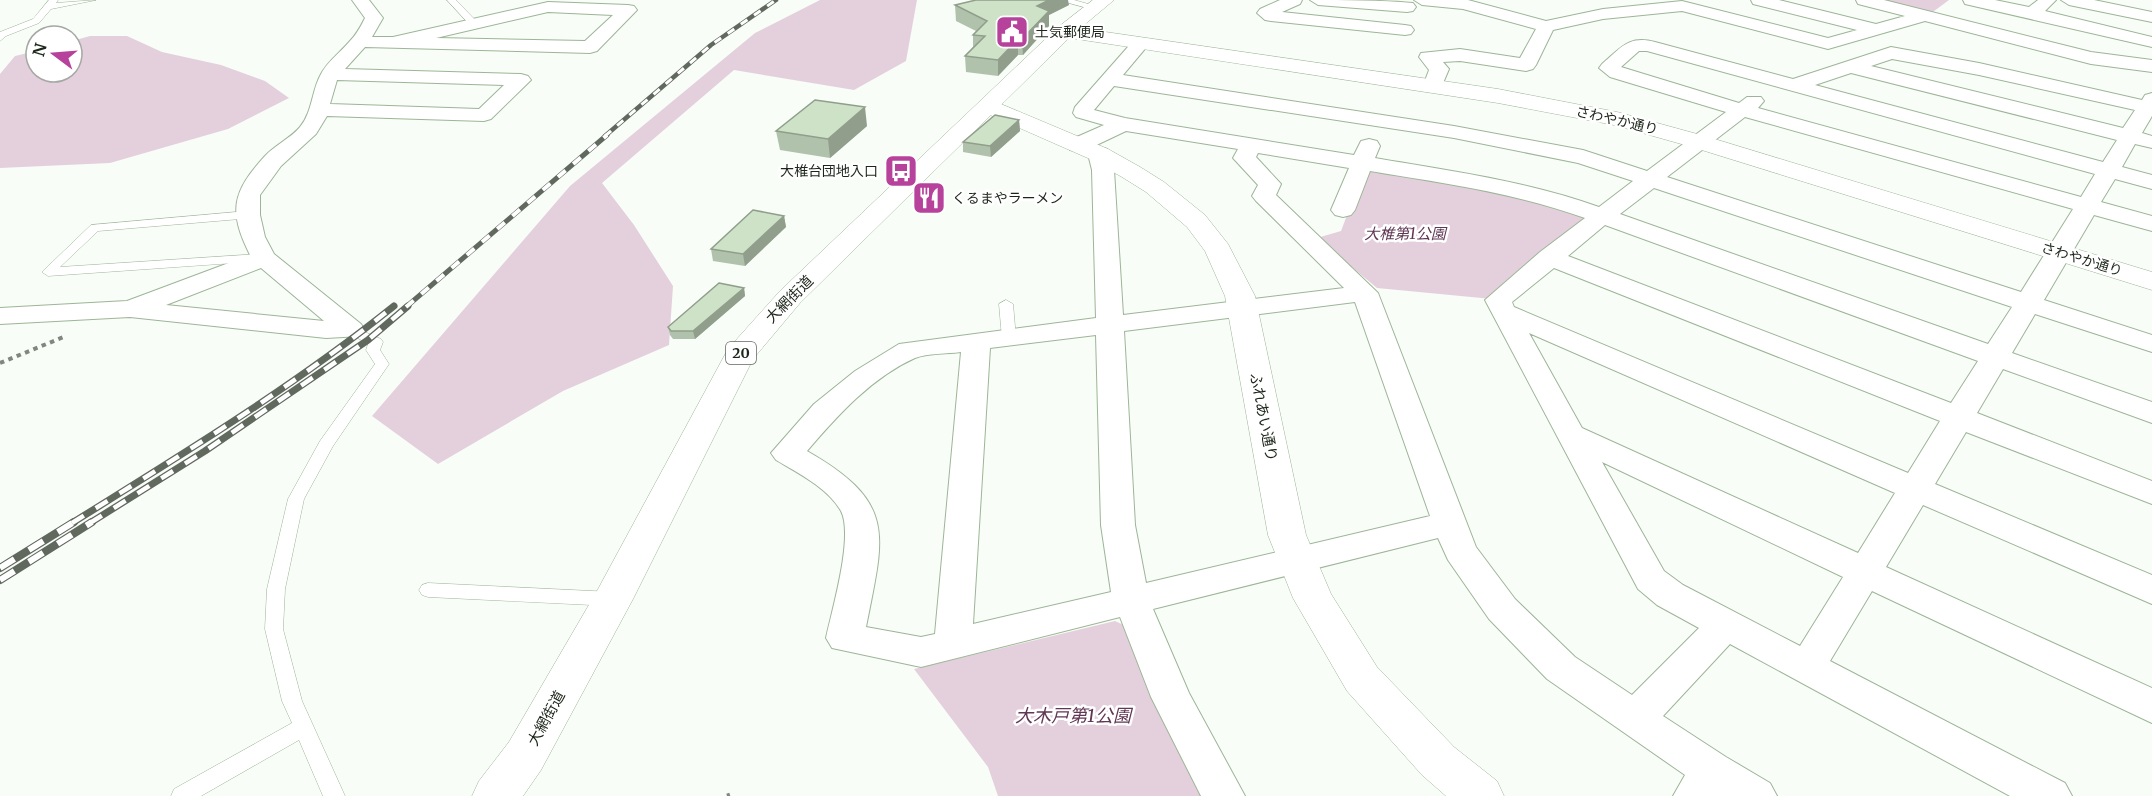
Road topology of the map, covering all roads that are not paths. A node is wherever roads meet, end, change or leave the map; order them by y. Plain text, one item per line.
1 (92, 0) edge
2 (360, 0) edge
3 (451, 0) edge
4 (1062, 0) edge
5 (1294, 0) edge
6 (1318, 0) edge
7 (1657, 0) edge
8 (1759, 0) edge
9 (1864, 0) edge
10 (1971, 0) edge
11 (2048, 0) edge
12 (2069, 0) edge
13 (1413, 2) edge
14 (51, 3) edge
15 (1100, 3) edge
16 (1562, 3) dead end
17 (544, 4) edge
18 (1682, 6) junction
19 (2149, 13) edge
20 (1603, 14) junction
21 (2032, 14) junction
22 (1926, 15) junction
23 (474, 24) junction
24 (1546, 27) junction
25 (1406, 30) junction
26 (1878, 30) junction
27 (4, 32) edge
28 (1064, 33) junction
29 (0, 38) edge
30 (360, 42) junction
31 (393, 42) junction
32 (2152, 42) edge
33 (1140, 44) junction
34 (1428, 57) junction
35 (1848, 66) junction
36 (2152, 66) edge
37 (330, 74) junction
38 (1110, 79) junction
39 (1786, 84) junction
40 (1433, 86) junction
41 (2151, 105) edge
42 (989, 106) junction
43 (319, 110) junction
44 (1742, 110) junction
45 (1379, 121) junction
46 (1123, 124) junction
47 (2141, 139) edge
48 (1700, 141) junction
49 (1251, 145) junction
50 (1089, 150) junction
51 (1363, 162) junction
52 (2109, 170) junction
53 (1652, 178) junction
54 (2152, 182) edge
55 (2088, 205) junction
56 (1344, 210) dead end
57 (248, 215) junction
58 (1603, 215) junction
59 (2152, 224) edge
60 (2059, 252) junction
61 (1549, 257) junction
62 (264, 258) junction
63 (2152, 281) edge
64 (1365, 293) junction
65 (2028, 303) junction
66 (1006, 304) dead end
67 (130, 309) junction
68 (1242, 309) junction
69 (1503, 312) junction
70 (0, 316) edge
71 (1111, 326) junction
72 (351, 330) junction
73 (1009, 338) junction
74 (976, 342) junction
75 (2152, 344) edge
76 (1995, 356) junction
77 (2152, 412) edge
78 (1958, 418) junction
79 (1572, 435) junction
80 (1915, 489) junction
81 (2152, 493) edge
82 (1449, 523) junction
83 (1298, 560) junction
84 (1865, 572) junction
85 (428, 590) dead end
86 (2152, 590) edge
87 (613, 599) junction
88 (1131, 600) junction
89 (1726, 624) junction
90 (953, 644) junction
91 (1807, 667) junction
92 (2152, 706) edge
93 (1635, 719) junction
94 (303, 727) junction
95 (1703, 783) edge
96 (182, 796) edge
97 (334, 796) edge
98 (496, 796) edge
99 (1223, 796) edge
100 (1480, 796) edge
101 (1755, 796) edge
102 (2050, 796) edge

1 - 14 lane
2 - 30 street
3 - 23 lane
4 - 15 lane
5 - 25 street
6 - 13 street
7 - 18 street
8 - 26 street
9 - 22 street
10 - 21 street
11 - 21 street
12 - 19 street
13 - 24 street
13 - 25 street
14 - 27 lane
15 - 28 street, 大網街道 / 20
16 - 20 street
17 - 23 street
17 - 31 street
18 - 20 street
18 - 26 street
20 - 24 street
21 - 32 street
22 - 26 street
22 - 36 street
23 - 31 street
24 - 34 street
25 - 34 street
27 - 29 lane
28 - 33 street, さわやか通り
28 - 42 street, 大網街道 / 20
30 - 31 street
30 - 37 street
33 - 38 street
33 - 40 street, さわやか通り
34 - 40 street
35 - 39 street
35 - 41 street
35 - 47 street
37 - 43 street
37 - 43 street
38 - 45 street
38 - 46 street
39 - 44 street
39 - 44 street
39 - 52 street
40 - 48 street, さわやか通り
41 - 47 street
42 - 50 street, ふれあい通り
42 - 87 street, 大網街道 / 20
43 - 57 street
44 - 48 street
44 - 55 street
45 - 51 street
45 - 53 street
46 - 49 street
46 - 50 street
47 - 52 street
48 - 53 street
48 - 60 street, さわやか通り
49 - 51 street
49 - 64 street
50 - 68 street, ふれあい通り
50 - 71 street
51 - 56 street
51 - 58 street
52 - 54 street
52 - 55 street
53 - 58 street
53 - 65 street
55 - 59 street
55 - 60 street
57 - 62 street
57 - 62 lane
58 - 61 street
58 - 76 street
60 - 63 street, さわやか通り
60 - 65 street
61 - 69 street
61 - 78 street
62 - 67 street
62 - 72 street
64 - 68 street
64 - 82 street
65 - 75 street
65 - 76 street
66 - 73 lane
67 - 70 street
67 - 72 street
68 - 71 street
68 - 83 street, ふれあい通り
69 - 79 street
69 - 80 street
71 - 73 street
71 - 88 street
72 - 94 lane
73 - 74 street
74 - 90 street
74 - 90 street
76 - 77 street
76 - 78 street
78 - 80 street
78 - 81 street
79 - 84 street
79 - 89 street
80 - 84 street
80 - 86 street
82 - 83 street
82 - 93 street
83 - 88 street
83 - 100 street, ふれあい通り
84 - 91 street
84 - 92 street
85 - 87 lane
87 - 98 street, 大網街道 / 20
88 - 90 street
88 - 99 street
89 - 91 street
89 - 93 street
91 - 102 street
93 - 95 street
94 - 96 lane
94 - 97 lane
95 - 101 street

